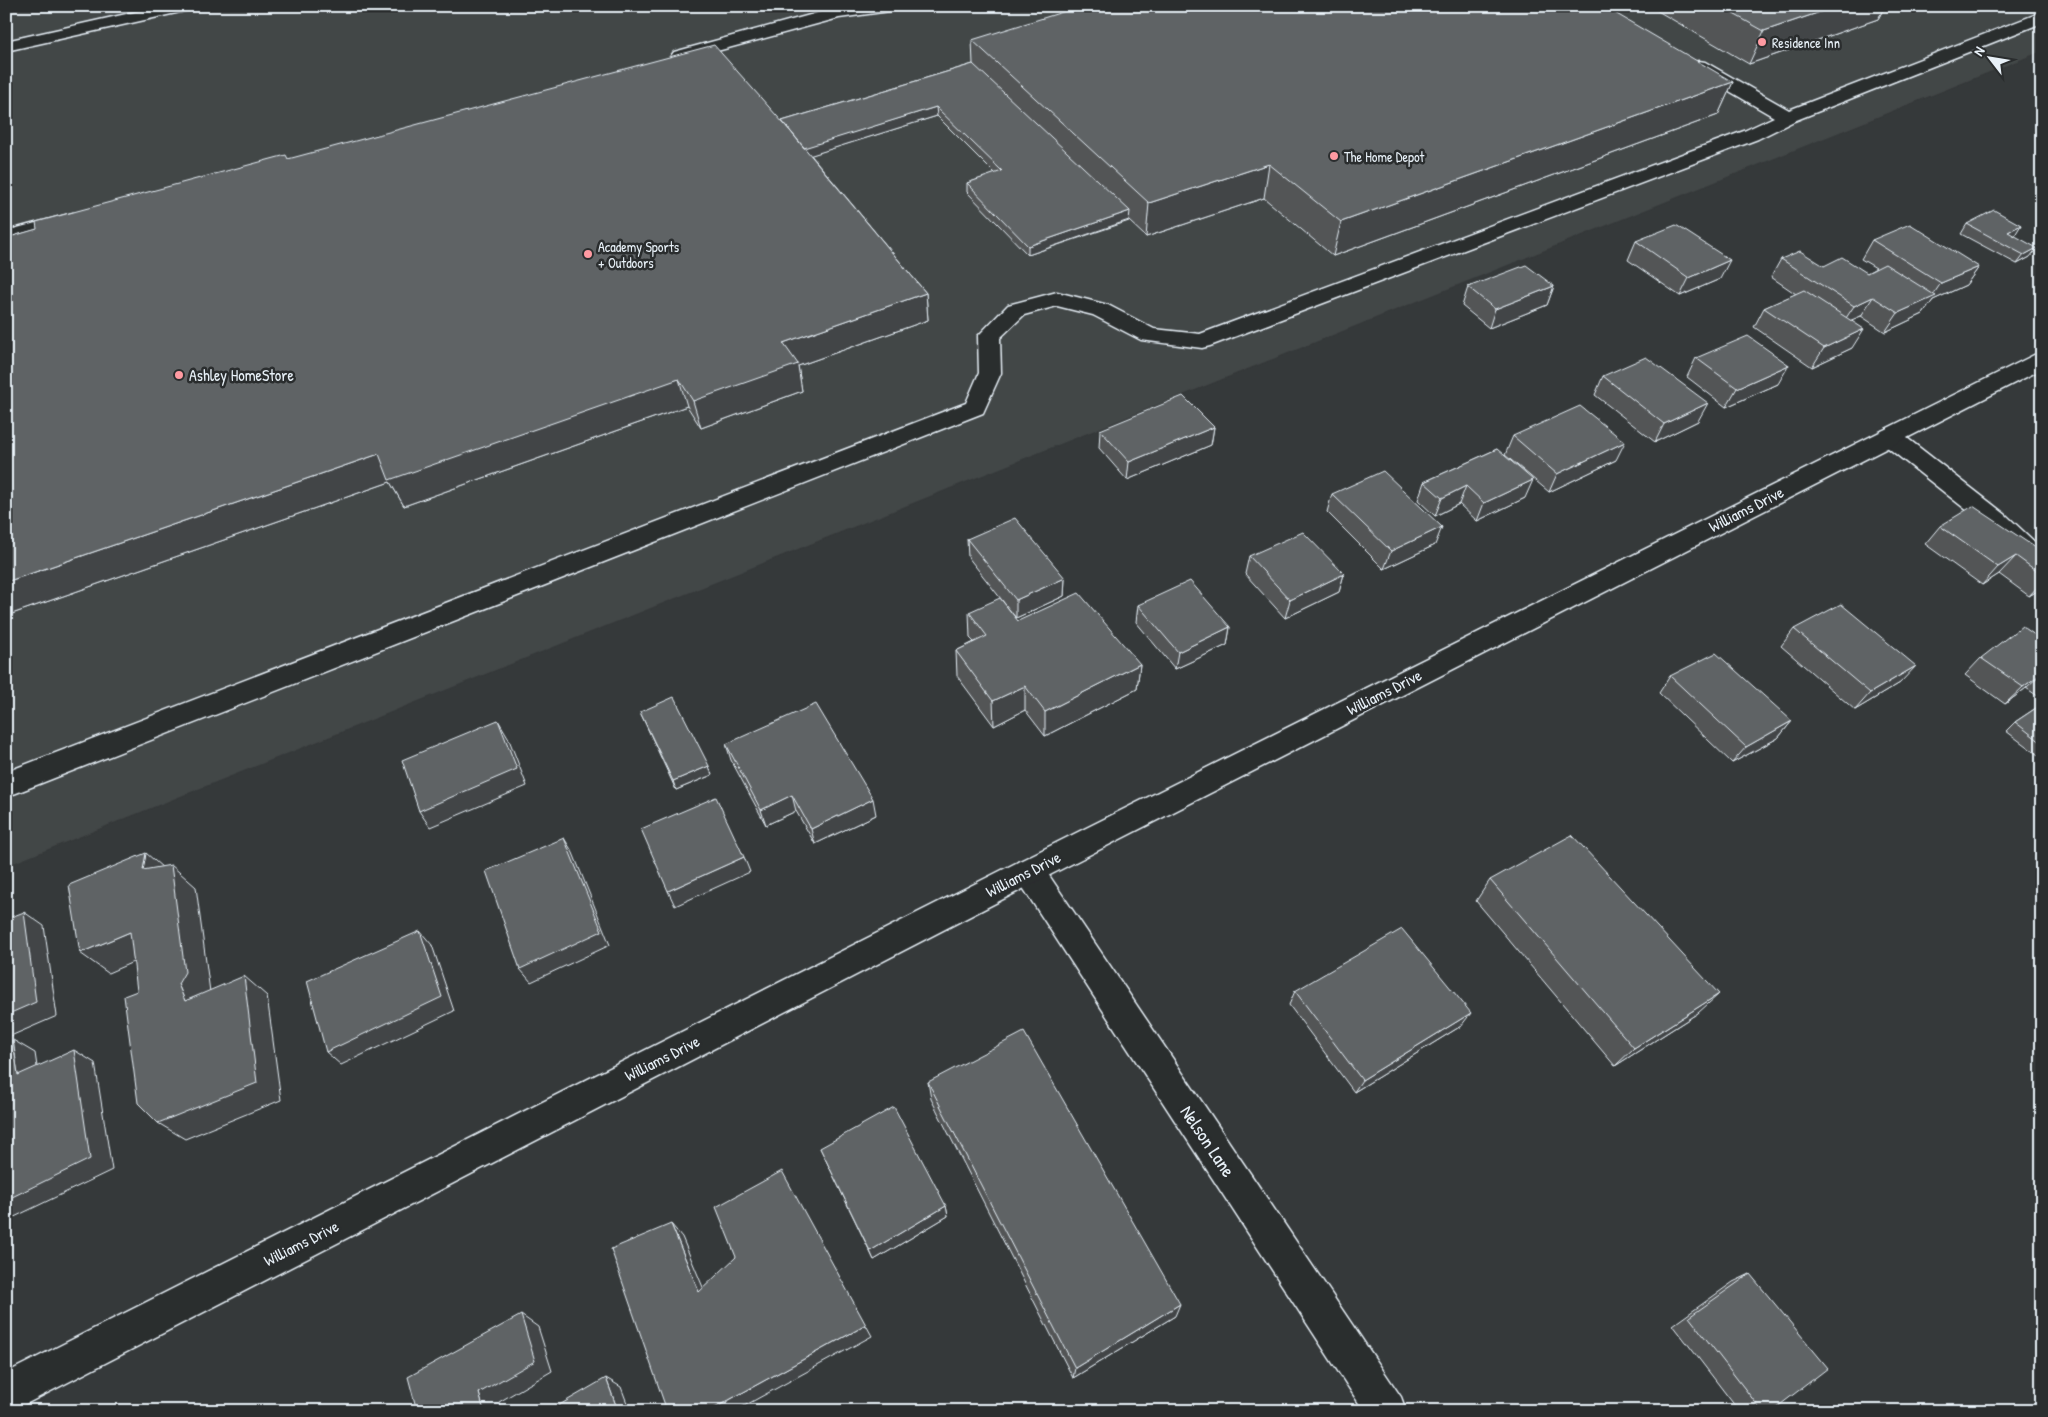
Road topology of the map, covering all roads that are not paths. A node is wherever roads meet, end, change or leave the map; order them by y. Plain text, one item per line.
1 (186, 6) edge
2 (890, 6) edge
3 (2042, 18) edge
4 (6, 46) edge
5 (1688, 59) edge
6 (665, 60) edge
7 (1788, 117) junction
8 (93, 213) edge
9 (6, 237) edge
10 (2042, 360) edge
11 (1890, 437) junction
12 (2042, 564) edge
13 (6, 785) edge
14 (1029, 871) junction
15 (6, 1393) edge
16 (1386, 1411) edge

1 - 4 street
2 - 6 street
3 - 7 street
5 - 7 street
7 - 13 street
8 - 9 street
10 - 11 street, Williams Drive
11 - 12 street
11 - 14 street, Williams Drive
14 - 15 street, Williams Drive
14 - 16 street, Nelson Lane

